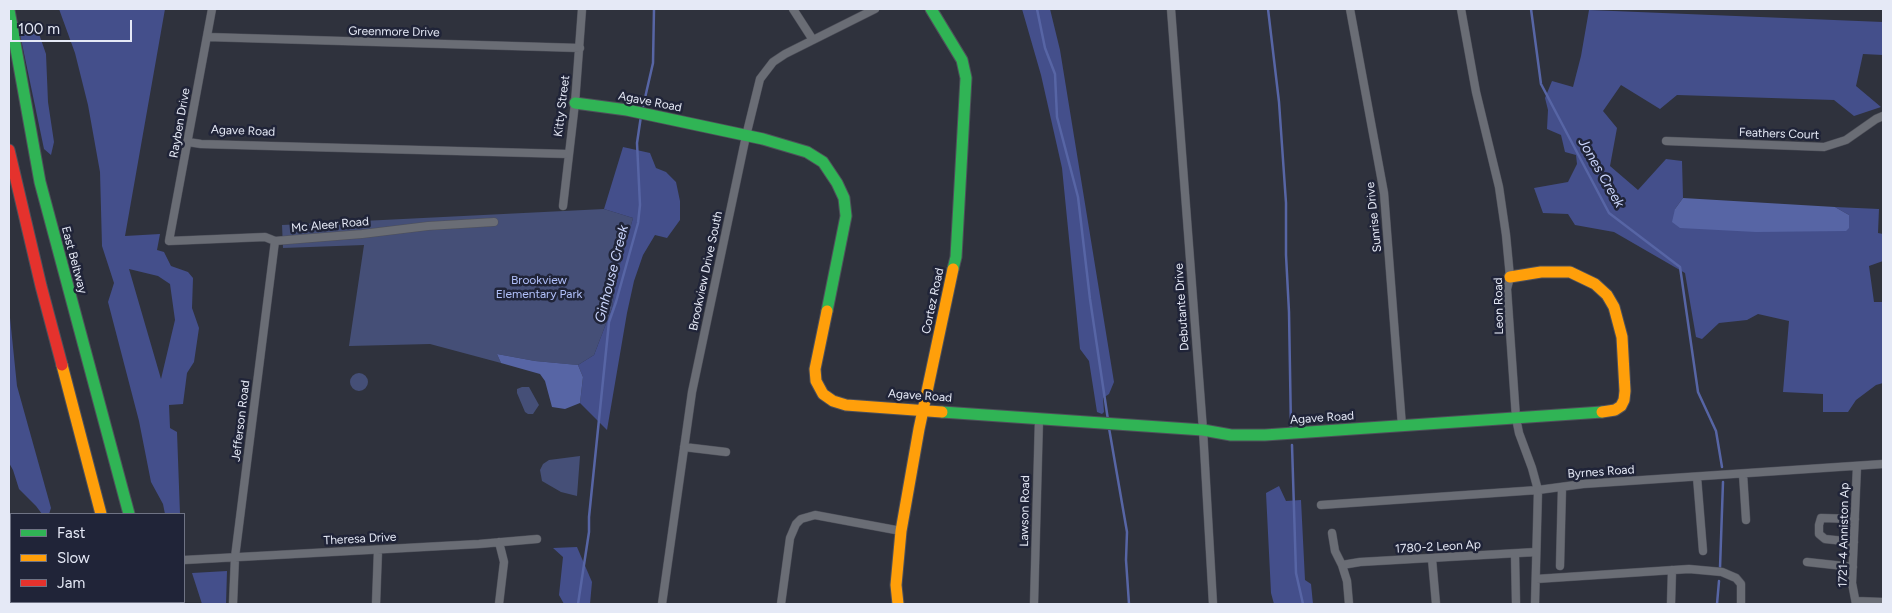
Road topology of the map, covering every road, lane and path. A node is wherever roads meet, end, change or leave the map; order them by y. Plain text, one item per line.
1 (212, 9) edge
2 (582, 9) edge
3 (793, 9) edge
4 (875, 9) edge
5 (931, 9) edge
6 (1171, 9) edge
7 (1350, 9) edge
8 (1461, 9) edge
9 (9, 10) edge
10 (207, 38) junction
11 (813, 40) junction
12 (580, 48) junction
13 (574, 103) junction
14 (1883, 116) edge
15 (746, 136) junction
16 (1666, 141) dead end
17 (188, 142) junction
18 (9, 150) edge
19 (568, 154) junction
20 (563, 206) dead end
21 (494, 222) dead end
22 (169, 241) joint
23 (275, 241) junction
24 (1510, 277) junction
25 (924, 409) junction
26 (1516, 418) junction
27 (1039, 419) junction
28 (1402, 426) junction
29 (1202, 430) junction
30 (684, 447) junction
31 (726, 452) dead end
32 (1883, 464) edge
33 (1857, 466) junction
34 (1743, 474) junction
35 (1697, 477) junction
36 (1562, 487) junction
37 (1538, 490) junction
38 (1321, 505) dead end
39 (101, 513) edge
40 (129, 513) edge
41 (1855, 519) junction
42 (1746, 520) dead end
43 (902, 531) junction
44 (1332, 533) dead end
45 (538, 539) dead end
46 (499, 542) junction
47 (1854, 542) junction
48 (378, 550) junction
49 (1703, 551) dead end
50 (1536, 552) junction
51 (1515, 554) junction
52 (234, 558) junction
53 (1432, 559) junction
54 (185, 560) edge
55 (1807, 562) dead end
56 (1342, 565) junction
57 (1560, 566) dead end
58 (1853, 567) junction
59 (1672, 570) junction
60 (1536, 579) junction
61 (1883, 602) edge
62 (1856, 603) edge
63 (233, 604) edge
64 (376, 604) edge
65 (500, 604) edge
66 (662, 604) edge
67 (781, 604) edge
68 (898, 604) edge
69 (1034, 604) edge
70 (1213, 604) edge
71 (1348, 604) edge
72 (1436, 604) edge
73 (1516, 604) edge
74 (1534, 604) edge
75 (1671, 604) edge
76 (1741, 604) edge

1 - 10 street, Rayben Drive
2 - 12 street, Kitty Street
3 - 11 street
4 - 11 street, Brookview Drive South
5 - 25 main road, Cortez Road
6 - 29 street, Debutante Drive
7 - 28 street, Sunrise Drive
8 - 24 street, Leon Road
9 - 40 main road, East Beltway
10 - 12 street, Greenmore Drive
10 - 17 street, Rayben Drive
11 - 15 street, Brookview Drive South
12 - 13 street, Kitty Street
13 - 15 main road, Agave Road
13 - 19 street, Kitty Street
14 - 16 street, Feathers Court
15 - 25 main road, Agave Road
15 - 30 street, Brookview Drive South
17 - 19 street, Agave Road
17 - 22 street, Rayben Drive
18 - 39 main road
19 - 20 street, Kitty Street
21 - 23 street, Mc Aleer Road
22 - 23 street, Mc Aleer Road
23 - 52 street, Jefferson Road
24 - 26 street, Leon Road
24 - 26 main road, Agave Road
25 - 27 main road, Agave Road
25 - 43 main road, Cortez Road
26 - 28 main road, Agave Road
26 - 37 street, Leon Road
27 - 29 main road, Agave Road
27 - 69 street, Lawson Road
28 - 29 main road, Agave Road
29 - 70 street, Debutante Drive
30 - 31 street
30 - 66 street, Brookview Drive South
32 - 33 street, Byrnes Road
33 - 34 street, Byrnes Road
33 - 41 street, 1721-4 Anniston Ap
34 - 35 street, Byrnes Road
34 - 42 street
35 - 36 street, Byrnes Road
35 - 49 street
36 - 37 street, Byrnes Road
36 - 57 street
37 - 38 street, Byrnes Road
37 - 50 street, Leon Road
41 - 47 street, 1721-4 Anniston Ap
41 - 47 street
43 - 67 street
43 - 68 main road, Cortez Road
44 - 56 street
45 - 46 street, Theresa Drive
46 - 48 street, Theresa Drive
46 - 65 street
47 - 58 street, 1721-4 Anniston Ap
48 - 52 street, Theresa Drive
48 - 64 street
50 - 51 street, 1780-2 Leon Ap
50 - 60 street, Leon Road
51 - 53 street, 1780-2 Leon Ap
51 - 73 street
52 - 54 street, Theresa Drive
52 - 63 street, Jefferson Road
53 - 56 street, 1780-2 Leon Ap
53 - 72 street
55 - 58 street
56 - 71 street
58 - 62 street, 1721-4 Anniston Ap
59 - 60 street
59 - 75 street
59 - 76 street
60 - 74 street, Leon Road
61 - 62 street

